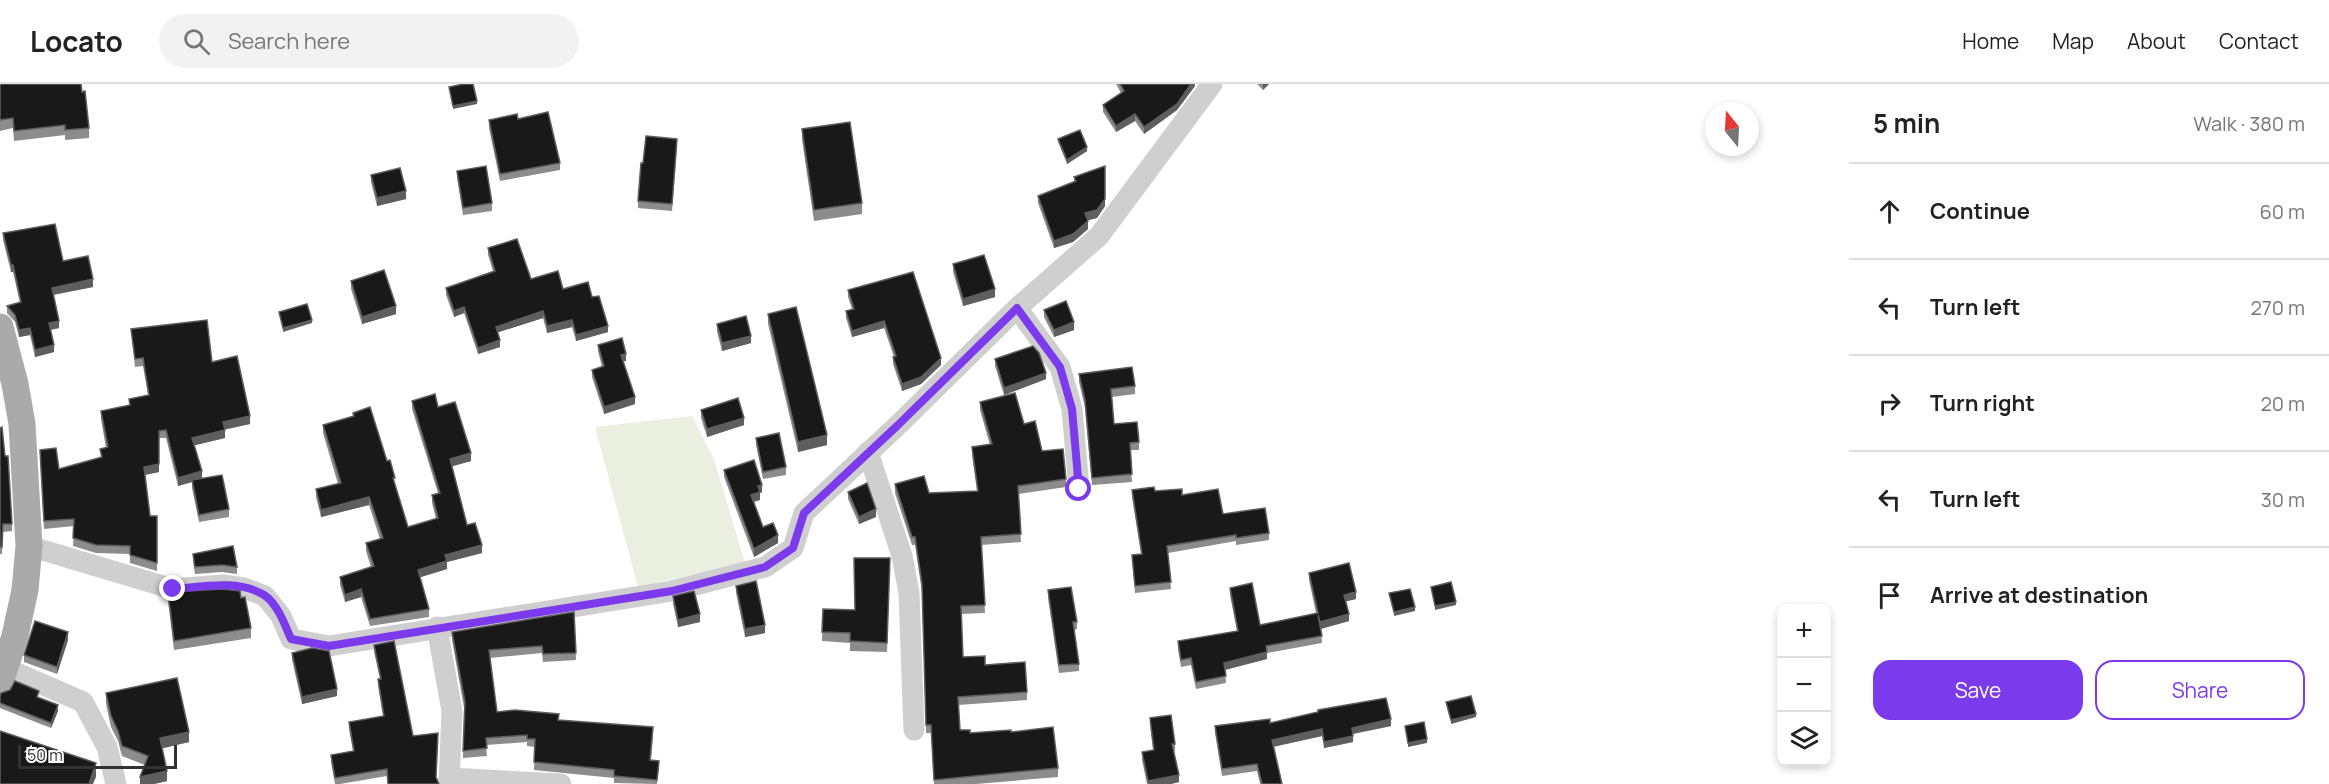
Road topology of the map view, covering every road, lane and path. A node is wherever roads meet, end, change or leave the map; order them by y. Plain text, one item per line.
1 (1212, 84) edge
2 (1017, 308) junction
3 (0, 327) edge
4 (868, 452) junction
5 (1079, 489) dead end
6 (29, 546) junction
7 (437, 627) junction
8 (3, 676) edge
9 (914, 730) dead end
10 (449, 781) edge
11 (116, 784) edge
12 (561, 784) edge

1 - 2 street
2 - 4 street
2 - 5 street
3 - 6 main road
4 - 7 street
4 - 9 street
6 - 7 street
6 - 8 main road
7 - 10 street
8 - 11 street
10 - 12 street

